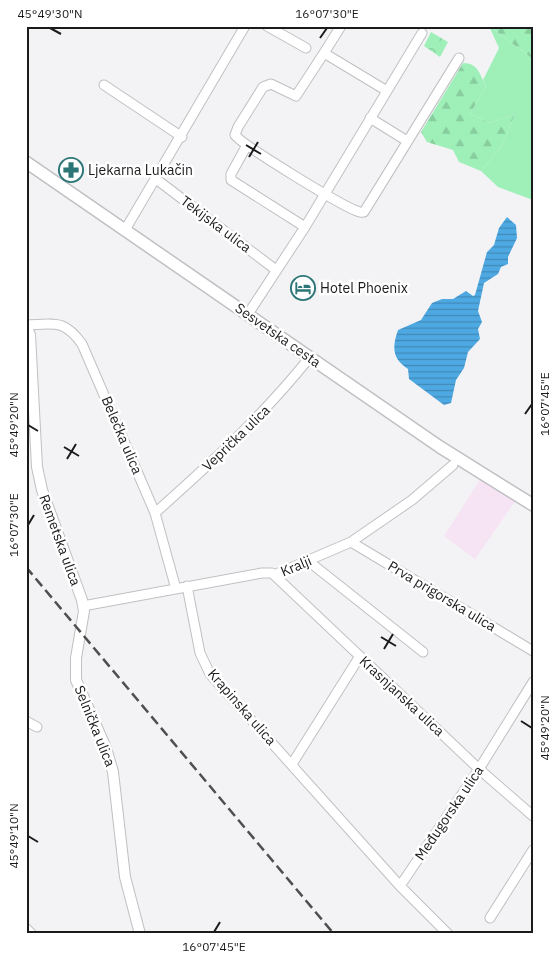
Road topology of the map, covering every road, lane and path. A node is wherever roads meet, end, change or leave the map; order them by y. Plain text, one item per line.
1 (245, 26) edge
2 (267, 26) edge
3 (341, 26) edge
4 (422, 33) dead end
5 (306, 48) dead end
6 (324, 53) junction
7 (459, 58) dead end
8 (104, 85) dead end
9 (386, 91) junction
10 (370, 118) junction
11 (182, 137) junction
12 (407, 141) junction
13 (247, 145) junction
14 (26, 162) edge
15 (156, 179) junction
16 (325, 193) junction
17 (305, 227) junction
18 (125, 230) junction
19 (276, 270) junction
20 (248, 314) junction
21 (26, 325) edge
22 (310, 357) junction
23 (453, 464) dead end
24 (533, 505) edge
25 (155, 512) junction
26 (350, 542) junction
27 (307, 560) junction
28 (274, 575) junction
29 (187, 586) junction
30 (176, 589) junction
31 (83, 606) junction
32 (533, 651) edge
33 (423, 652) dead end
34 (360, 656) junction
35 (533, 682) edge
36 (26, 721) edge
37 (37, 728) dead end
38 (292, 764) junction
39 (479, 768) junction
40 (533, 816) edge
41 (533, 850) edge
42 (400, 886) junction
43 (490, 918) dead end
44 (26, 929) edge
45 (31, 934) edge
46 (140, 934) edge
47 (448, 934) edge

1 - 11 street
2 - 5 street
3 - 6 street
4 - 9 street
6 - 9 street
6 - 13 street
7 - 12 street
8 - 11 street
9 - 10 street
10 - 12 street
10 - 16 street
11 - 15 street
12 - 16 street
13 - 16 street
13 - 17 street
14 - 18 main road, Sesvetska cesta
15 - 18 street
15 - 19 street, Tekijska ulica
16 - 17 street
17 - 19 street
18 - 20 main road, Sesvetska cesta
19 - 20 street
20 - 22 main road, Sesvetska cesta
21 - 25 street, Belečka ulica
21 - 31 street, Remetska ulica
22 - 24 main road, Sesvetska cesta
22 - 25 street, Veprička ulica
23 - 26 street, Kralji
25 - 30 street, Belečka ulica
26 - 27 street, Kralji
26 - 32 street, Prva prigorska ulica
27 - 28 street, Kralji
27 - 33 street
28 - 29 street, Kralji
28 - 34 street, Krasnjanska ulica
29 - 30 street, Kralji
29 - 38 street, Krapinska ulica
30 - 31 street, Kralji
31 - 46 street, Selnička ulica
34 - 38 street
34 - 39 street, Krasnjanska ulica
35 - 39 street, Međugorska ulica
36 - 37 street
38 - 42 street, Krapinska ulica
39 - 40 street, Krasnjanska ulica
39 - 42 street, Međugorska ulica
41 - 43 street
42 - 47 street
44 - 45 street

